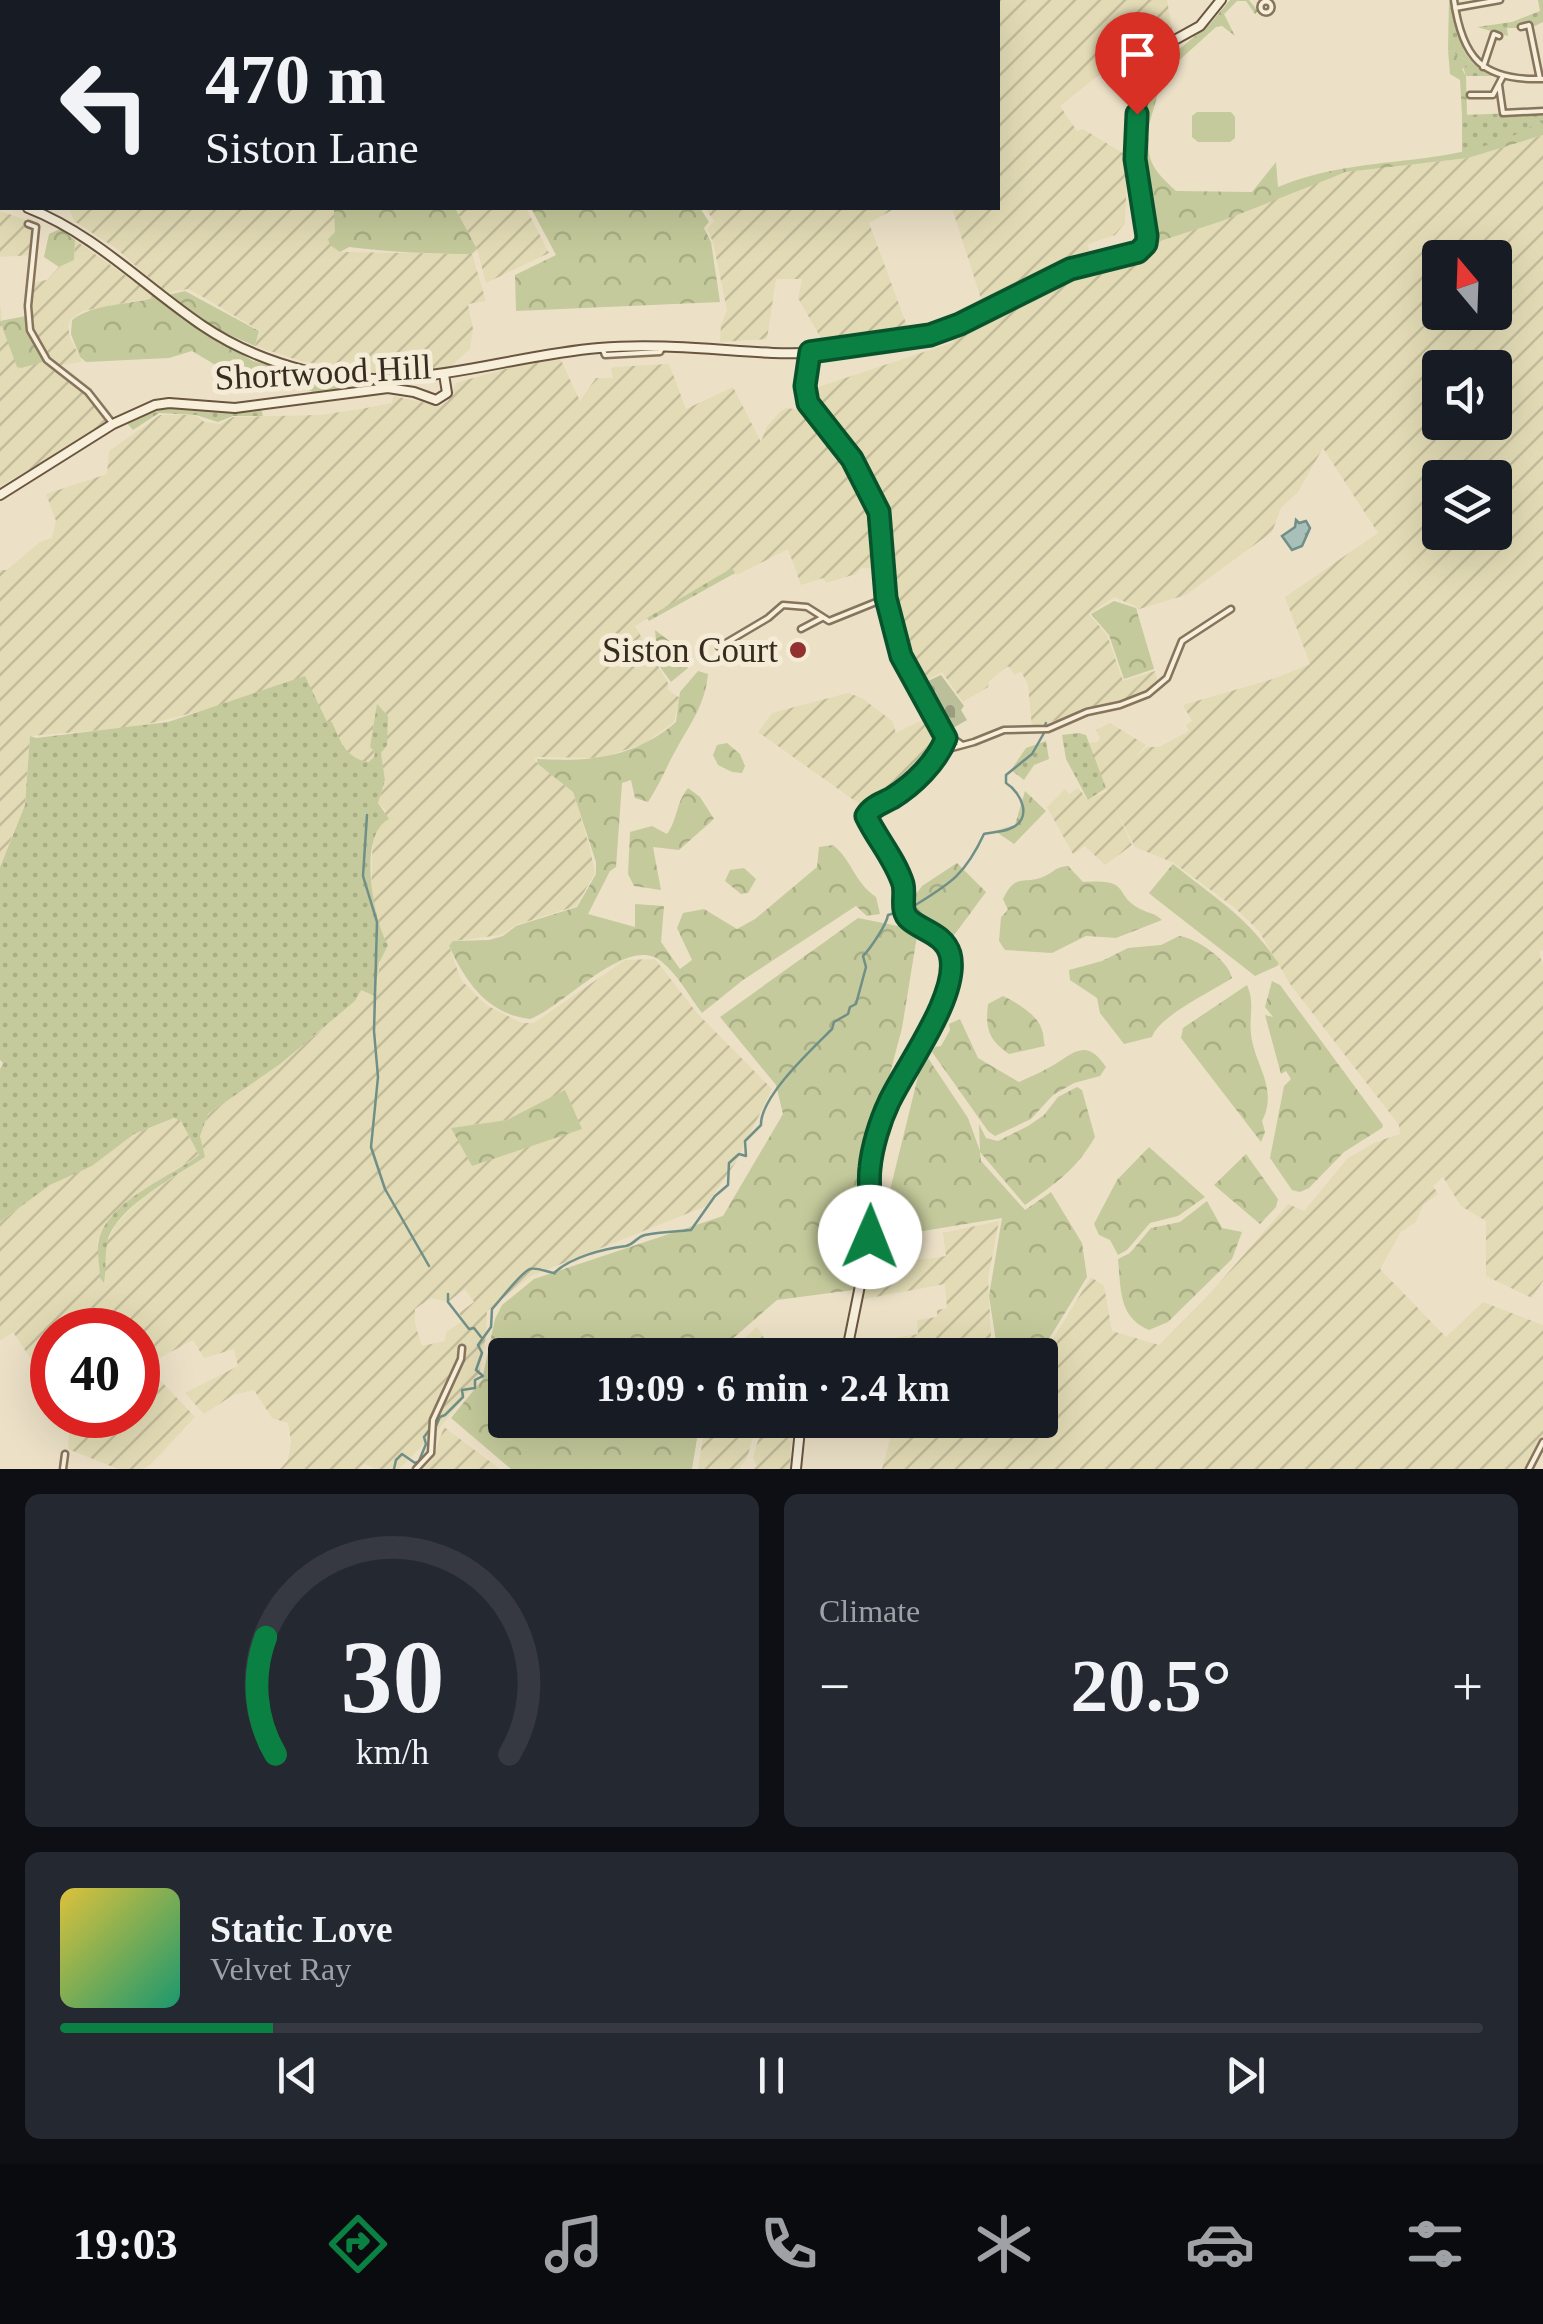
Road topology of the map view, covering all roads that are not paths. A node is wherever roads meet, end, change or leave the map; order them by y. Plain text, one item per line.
1 (1221, 0) edge
2 (1454, 0) edge
3 (1500, 0) edge
4 (1455, 8) junction
5 (1522, 27) dead end
6 (1499, 36) dead end
7 (1483, 67) junction
8 (1503, 76) junction
9 (1542, 79) edge
10 (1499, 85) junction
11 (1470, 95) dead end
12 (1479, 96) junction
13 (1479, 104) dead end
14 (1543, 111) edge
15 (37, 210) edge
16 (28, 224) dead end
17 (813, 352) junction
18 (444, 374) junction
19 (113, 424) junction
20 (0, 495) edge
21 (886, 598) junction
22 (1231, 609) dead end
23 (822, 618) junction
24 (800, 629) dead end
25 (719, 648) dead end
26 (945, 732) junction
27 (961, 744) junction
28 (940, 751) junction
29 (849, 1338) edge
30 (462, 1348) dead end
31 (799, 1438) edge
32 (1543, 1442) edge
33 (65, 1454) dead end
34 (63, 1469) edge
35 (416, 1469) edge
36 (796, 1469) edge
37 (1529, 1469) edge

1 - 17 main road, Shortwood Hill
2 - 4 street
3 - 4 street
4 - 7 street
5 - 9 street
6 - 7 street
7 - 8 street
8 - 9 street
8 - 10 street
10 - 12 street
10 - 14 street
11 - 12 street
12 - 13 street
15 - 18 main road
16 - 19 street
17 - 18 main road, Shortwood Hill
17 - 21 main road
18 - 19 main road, Shortwood Hill
19 - 20 main road
21 - 23 street
21 - 26 main road
22 - 27 street
23 - 24 street
23 - 25 street
26 - 27 street
26 - 28 main road
27 - 28 street
28 - 29 main road
30 - 35 street
31 - 36 main road
32 - 37 street
33 - 34 street

